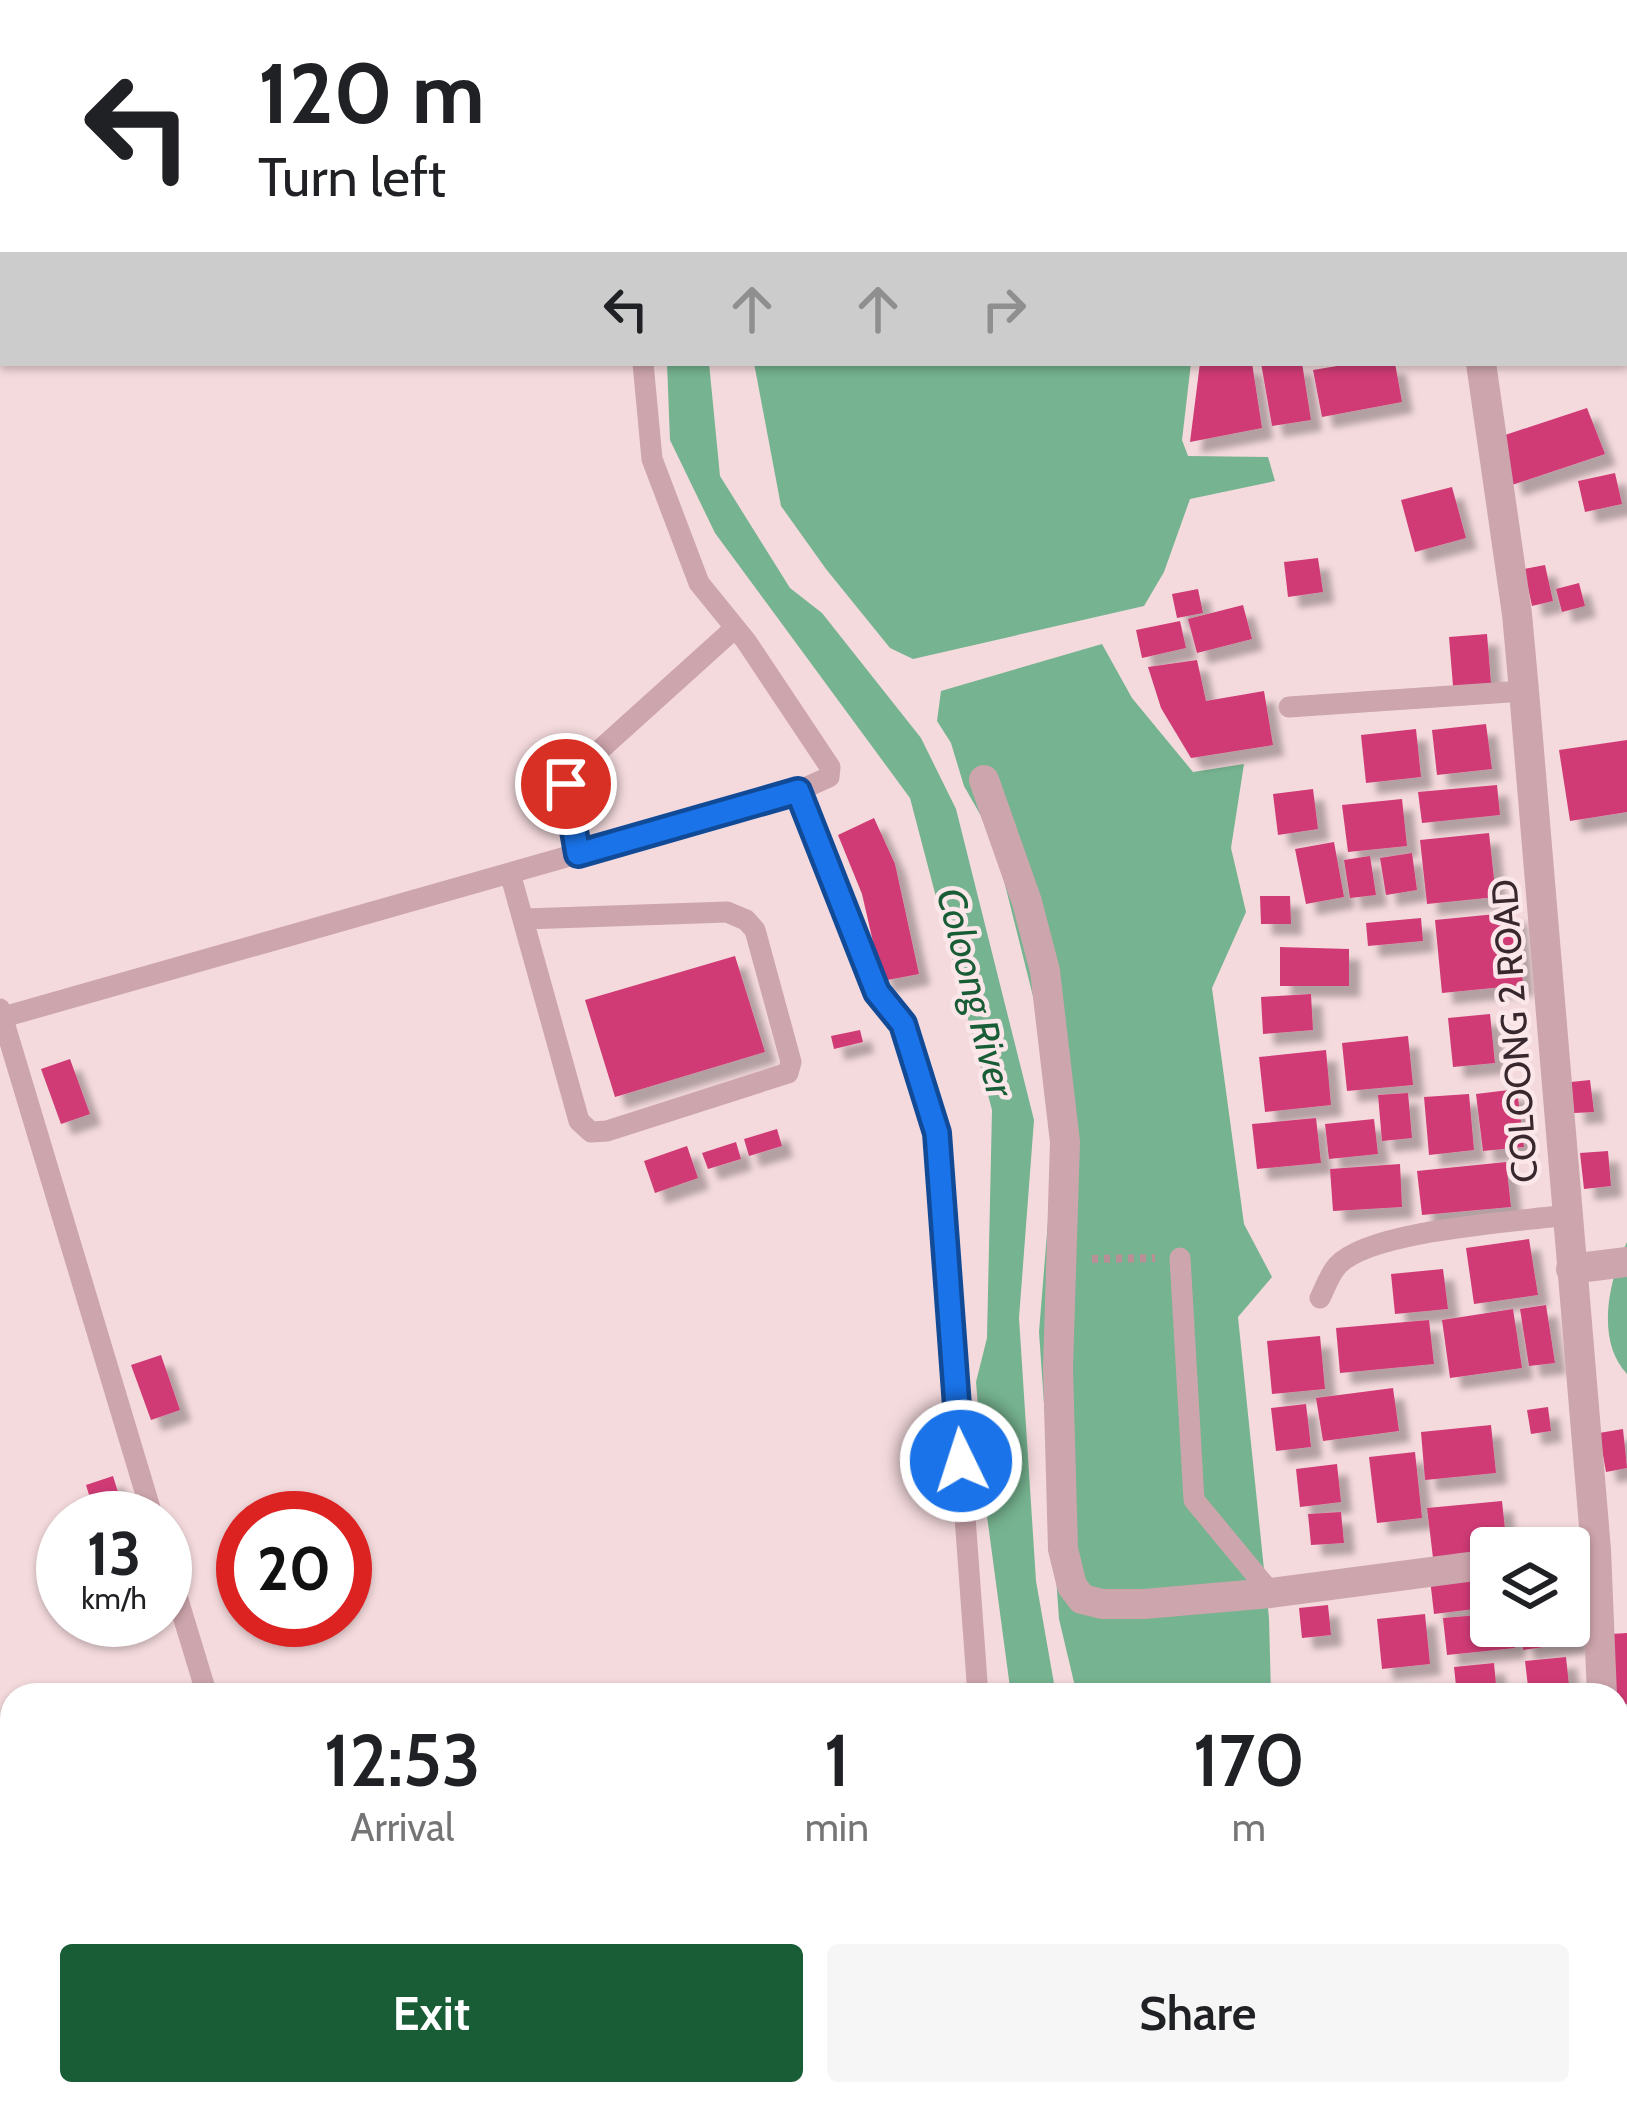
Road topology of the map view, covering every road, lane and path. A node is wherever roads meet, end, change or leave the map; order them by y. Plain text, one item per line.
1 (643, 366) edge
2 (1481, 366) edge
3 (735, 628) junction
4 (1524, 691) junction
5 (1288, 707) dead end
6 (984, 780) dead end
7 (798, 791) junction
8 (578, 854) junction
9 (511, 873) junction
10 (525, 919) junction
11 (1, 1015) edge
12 (1567, 1215) junction
13 (1180, 1258) joint
14 (1061, 1260) junction
15 (1627, 1262) edge
16 (1571, 1269) junction
17 (1320, 1298) dead end
18 (145, 1491) edge
19 (1581, 1527) edge
20 (1470, 1567) edge
21 (1271, 1593) junction
22 (1590, 1609) edge
23 (192, 1646) edge
24 (203, 1683) edge
25 (977, 1683) edge
26 (1600, 1683) edge

1 - 3 lane
2 - 4 street, COLOONG 2 ROAD
3 - 7 lane
3 - 8 lane
4 - 5 lane
4 - 12 street, COLOONG 2 ROAD
6 - 14 street
7 - 8 lane
7 - 25 lane
8 - 9 lane
9 - 10 lane
9 - 11 lane
10 - 10 lane
11 - 18 lane
12 - 16 street, COLOONG 2 ROAD
12 - 17 lane
13 - 14 path
13 - 21 lane
14 - 21 street
15 - 16 street
16 - 19 street, COLOONG 2 ROAD
20 - 21 street
22 - 26 street, COLOONG 2 ROAD
23 - 24 lane

